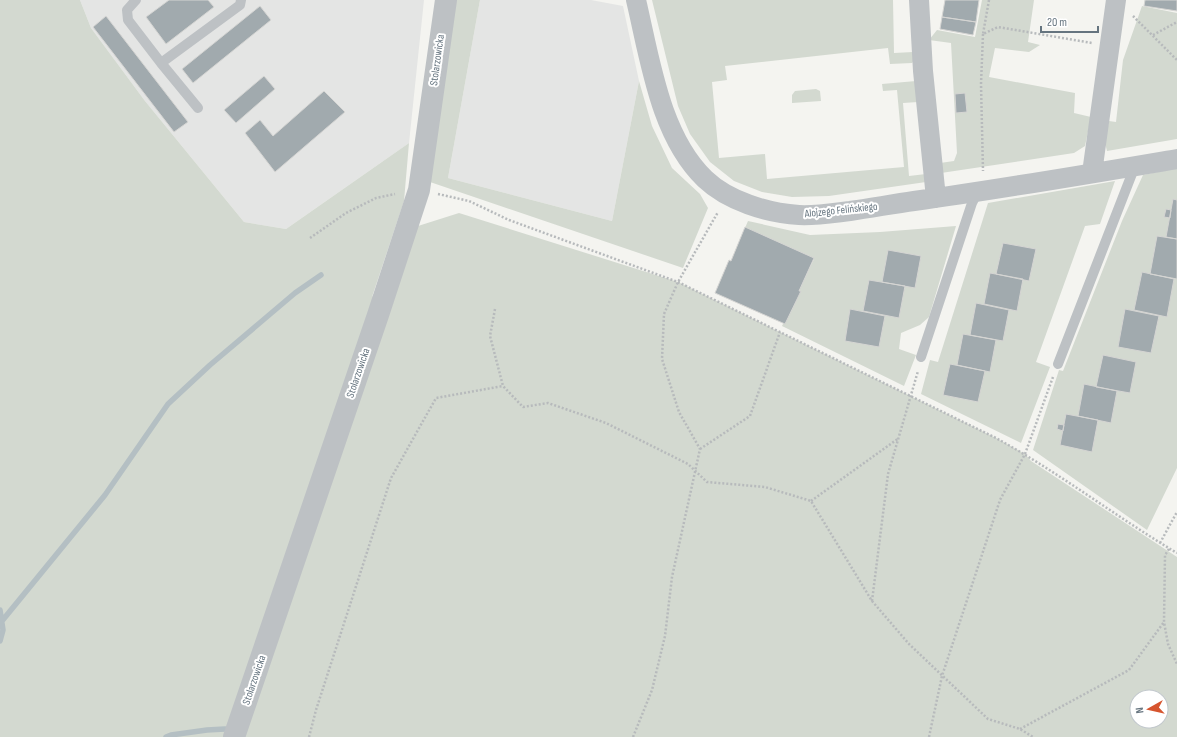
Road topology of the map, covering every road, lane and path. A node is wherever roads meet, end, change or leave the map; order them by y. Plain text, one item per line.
1 (136, 0) edge
2 (241, 0) edge
3 (446, 0) edge
4 (636, 0) edge
5 (919, 0) edge
6 (989, 0) edge
7 (1116, 0) edge
8 (1132, 15) dead end
9 (1177, 22) edge
10 (983, 34) junction
11 (1153, 35) junction
12 (1110, 46) junction
13 (1177, 60) edge
14 (161, 63) junction
15 (198, 108) dead end
16 (1177, 159) edge
17 (1135, 166) junction
18 (1092, 173) junction
19 (981, 184) junction
20 (428, 192) junction
21 (727, 196) junction
22 (936, 198) junction
23 (310, 238) dead end
24 (678, 282) junction
25 (494, 309) dead end
26 (780, 332) junction
27 (921, 357) joint
28 (1058, 364) joint
29 (503, 386) junction
30 (911, 396) junction
31 (899, 438) junction
32 (700, 449) junction
33 (1025, 454) junction
34 (695, 471) junction
35 (811, 501) junction
36 (1177, 512) edge
37 (1160, 543) junction
38 (1169, 549) junction
39 (1177, 553) edge
40 (872, 600) junction
41 (1164, 622) junction
42 (1177, 664) edge
43 (942, 676) junction
44 (1020, 729) junction
45 (234, 737) edge
46 (309, 737) edge
47 (633, 737) edge
48 (929, 737) edge
49 (1033, 737) edge

1 - 14 lane
2 - 14 lane
3 - 20 street, Stolarzowicka
4 - 21 street, Alojzego Felińskiego
5 - 22 street
6 - 10 path
7 - 12 street
8 - 11 path
9 - 11 path
10 - 12 path
10 - 19 path
11 - 13 path
12 - 18 street
14 - 15 lane
16 - 17 street, Alojzego Felińskiego
17 - 18 street, Alojzego Felińskiego
17 - 28 lane
18 - 19 street, Alojzego Felińskiego
19 - 22 street, Alojzego Felińskiego
19 - 27 lane
20 - 23 path
20 - 24 path
20 - 45 street, Stolarzowicka
21 - 22 street, Alojzego Felińskiego
21 - 24 path
24 - 26 path
24 - 32 path
25 - 29 path
26 - 30 path
26 - 32 path
27 - 30 path
28 - 33 path
29 - 34 path
29 - 46 path
30 - 31 path
30 - 33 path
31 - 35 path
31 - 40 path
32 - 34 path
33 - 37 path
33 - 43 path
34 - 35 path
34 - 47 path
35 - 40 path
36 - 37 path
37 - 38 path
38 - 39 path
38 - 41 path
40 - 43 path
41 - 42 path
41 - 44 path
43 - 44 path
43 - 48 path
44 - 49 path

